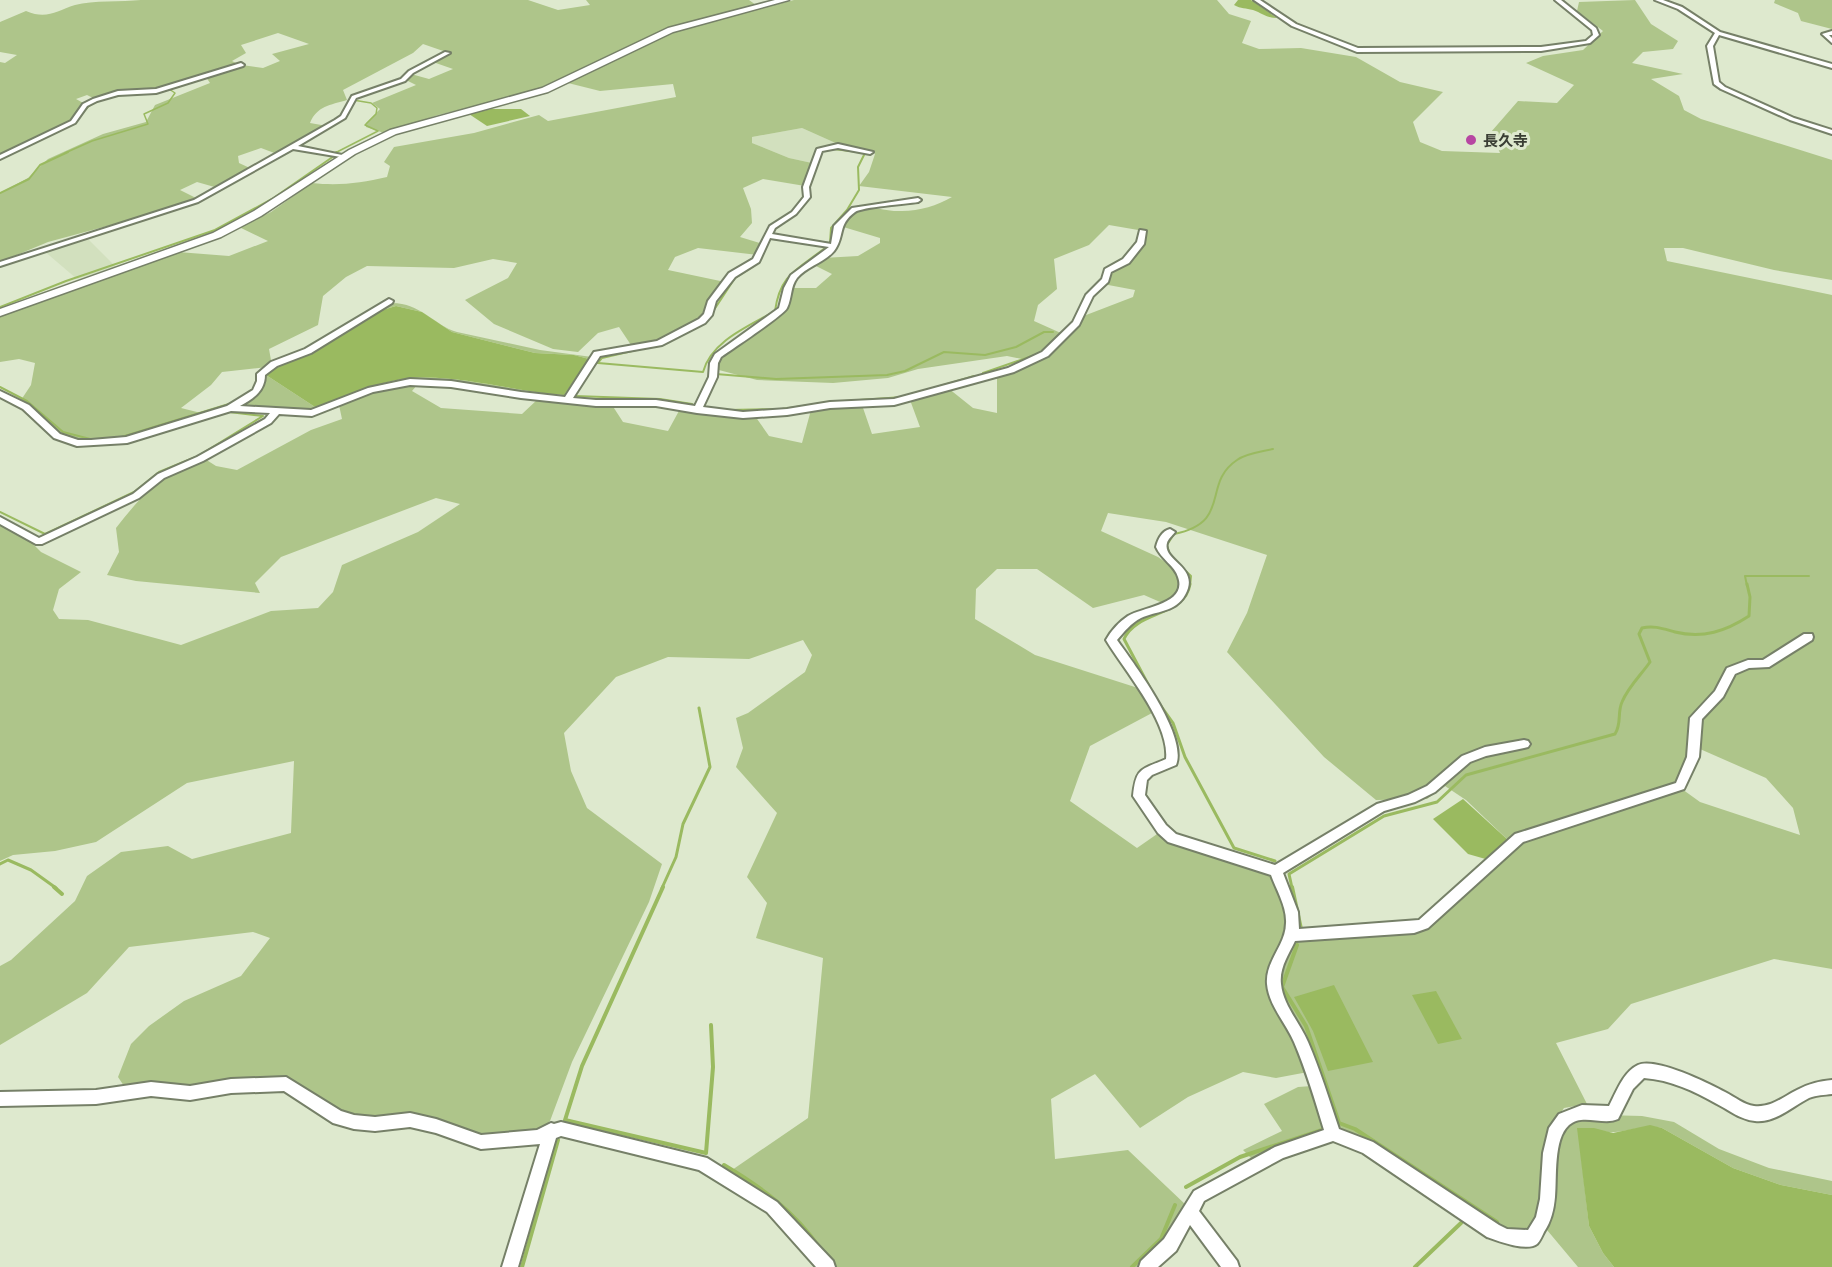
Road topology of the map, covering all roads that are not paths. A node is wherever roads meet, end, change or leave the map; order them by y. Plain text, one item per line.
1 (1257, 0) edge
2 (1558, 0) edge
3 (1658, 0) edge
4 (780, 1) edge
5 (1718, 33) junction
6 (1832, 33) edge
7 (1832, 41) edge
8 (447, 53) dead end
9 (241, 65) dead end
10 (1832, 66) edge
11 (1832, 132) edge
12 (294, 147) junction
13 (870, 152) dead end
14 (0, 157) edge
15 (345, 157) junction
16 (918, 200) dead end
17 (1142, 231) dead end
18 (769, 236) junction
19 (833, 246) junction
20 (0, 264) edge
21 (389, 301) dead end
22 (0, 314) edge
23 (0, 394) edge
24 (568, 399) junction
25 (230, 408) junction
26 (697, 410) junction
27 (276, 412) junction
28 (0, 520) edge
29 (1170, 532) dead end
30 (1808, 637) dead end
31 (1524, 744) dead end
32 (1276, 872) junction
33 (1291, 935) junction
34 (1832, 1087) edge
35 (0, 1099) edge
36 (551, 1130) junction
37 (1333, 1134) junction
38 (1190, 1212) junction
39 (510, 1267) edge
40 (827, 1267) edge
41 (1146, 1267) edge
42 (1231, 1267) edge

1 - 2 street
3 - 5 street
4 - 15 street
5 - 10 street
5 - 11 street
6 - 7 street
8 - 12 street
9 - 14 street
12 - 15 street
12 - 20 street
13 - 18 street
15 - 22 street
16 - 19 street
17 - 26 street
18 - 19 street
18 - 24 street
19 - 26 street
21 - 25 street
23 - 25 street
24 - 26 street
24 - 27 street
25 - 27 street
27 - 28 street
29 - 32 street
30 - 33 street
31 - 32 street
32 - 33 street
33 - 37 street
34 - 37 street
35 - 36 street
36 - 39 street
36 - 40 street
37 - 38 street
38 - 41 street
38 - 42 street

